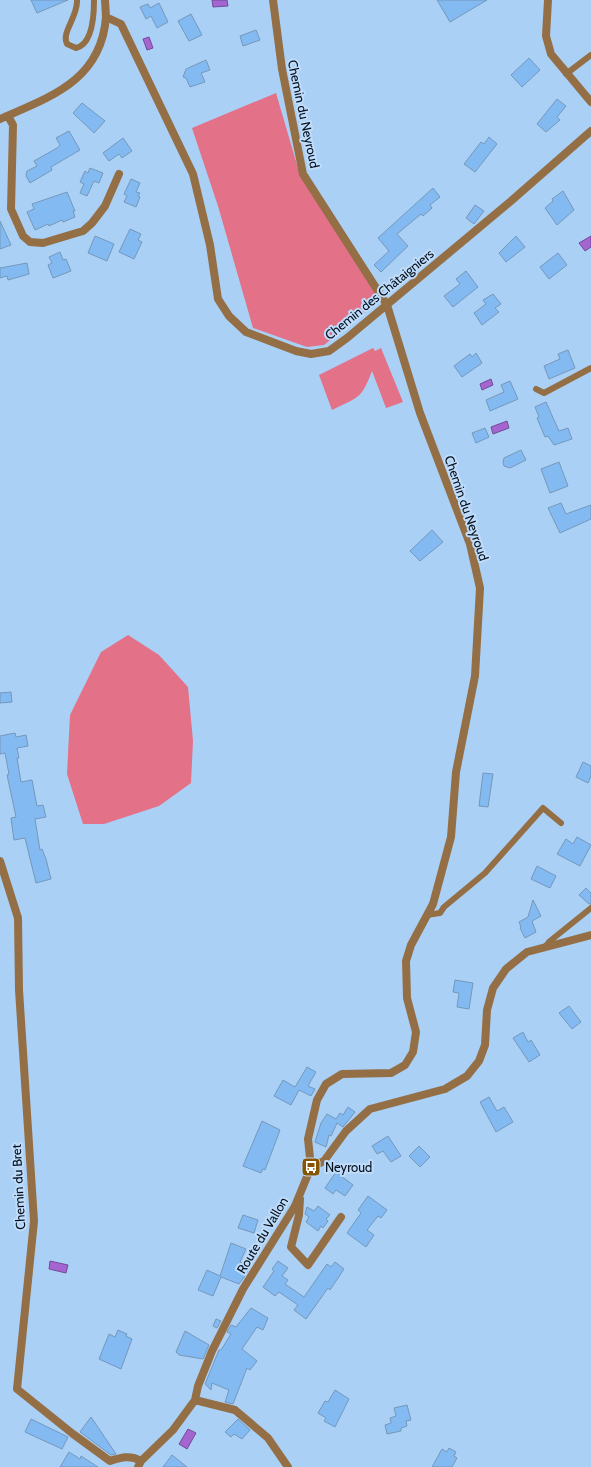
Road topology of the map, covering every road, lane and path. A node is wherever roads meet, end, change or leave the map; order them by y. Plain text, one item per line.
1 (77, 0) edge
2 (94, 0) edge
3 (105, 0) edge
4 (273, 0) edge
5 (548, 0) edge
6 (106, 17) junction
7 (591, 55) edge
8 (566, 74) junction
9 (591, 102) edge
10 (8, 116) junction
11 (0, 119) edge
12 (591, 131) edge
13 (118, 174) dead end
14 (387, 305) junction
15 (591, 368) edge
16 (536, 389) dead end
17 (561, 823) dead end
18 (0, 861) edge
19 (591, 908) edge
20 (427, 915) junction
21 (591, 935) edge
22 (545, 947) junction
23 (311, 1167) junction
24 (301, 1188) junction
25 (341, 1218) dead end
26 (195, 1400) junction
27 (109, 1464) edge
28 (140, 1464) edge
29 (288, 1467) edge

1 - 2 lane
3 - 6 street
4 - 14 street, Chemin du Neyroud
5 - 8 street
6 - 10 street
6 - 14 street, Chemin des Châtaigniers
7 - 8 lane
8 - 9 street
10 - 11 street
10 - 13 street
12 - 14 street, Chemin des Châtaigniers
14 - 20 street, Chemin du Neyroud
15 - 16 lane
17 - 20 lane
18 - 27 street, Chemin du Bret
19 - 22 lane
20 - 23 street, Chemin du Neyroud
21 - 22 street
22 - 23 street
23 - 24 street, Route du Vallon
24 - 25 street
24 - 26 street, Route du Vallon
26 - 28 street, Route du Vallon
26 - 29 street
27 - 28 street, Chemin du Bret

